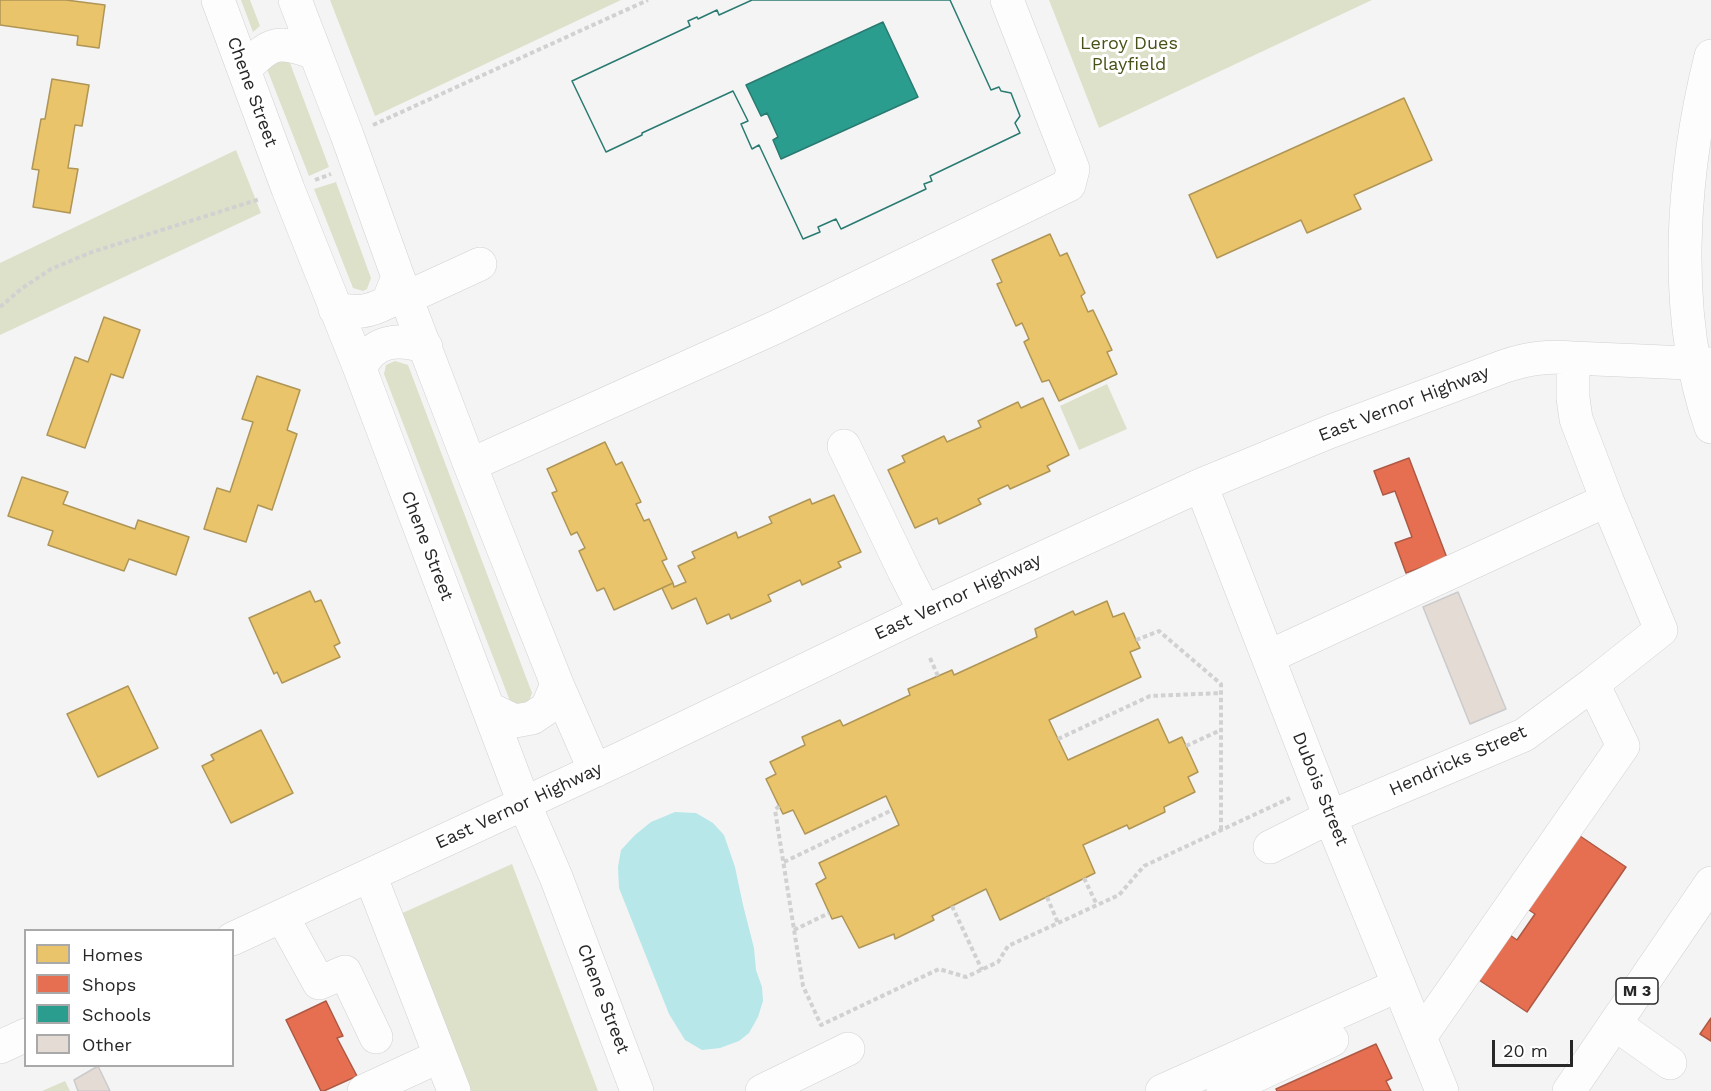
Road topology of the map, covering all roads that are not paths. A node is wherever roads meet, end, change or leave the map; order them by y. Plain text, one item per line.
1 (218, 0) edge
2 (295, 0) edge
3 (1007, 0) edge
4 (315, 53) junction
5 (1711, 56) edge
6 (245, 69) junction
7 (1707, 90) edge
8 (480, 264) dead end
9 (402, 287) junction
10 (335, 309) junction
11 (426, 347) junction
12 (1573, 358) junction
13 (1703, 364) edge
14 (360, 369) junction
15 (1711, 427) edge
16 (844, 447) dead end
17 (470, 465) junction
18 (1201, 485) junction
19 (1607, 500) junction
20 (925, 612) junction
21 (1268, 657) junction
22 (557, 684) junction
23 (1593, 684) junction
24 (488, 708) junction
25 (595, 771) junction
26 (524, 803) junction
27 (1330, 817) junction
28 (1270, 847) dead end
29 (370, 875) junction
30 (1709, 890) edge
31 (282, 916) junction
32 (234, 938) edge
33 (1403, 995) junction
34 (1615, 1024) junction
35 (24, 1036) edge
36 (376, 1037) dead end
37 (1420, 1037) junction
38 (0, 1047) edge
39 (848, 1049) dead end
40 (440, 1056) junction
41 (1670, 1063) dead end
42 (364, 1091) edge
43 (454, 1091) edge
44 (637, 1091) edge
45 (762, 1091) edge
46 (1162, 1091) edge
47 (1223, 1091) edge
48 (1442, 1091) edge
49 (1569, 1091) edge

1 - 6 street, Chene Street
2 - 4 street
3 - 17 street
4 - 6 street
4 - 9 street
5 - 7 street
6 - 10 street, Chene Street
7 - 13 street
8 - 9 street
9 - 10 street
9 - 11 street
10 - 14 street, Chene Street
11 - 14 street
11 - 17 street
12 - 13 street, East Vernor Highway
12 - 18 street, East Vernor Highway
12 - 19 street
13 - 15 street
14 - 24 street, Chene Street
16 - 20 street
17 - 22 street
18 - 20 street, East Vernor Highway
18 - 21 street, Dubois Street
19 - 21 street
19 - 23 street, Hendricks Street
20 - 25 street, East Vernor Highway
21 - 27 street, Dubois Street
22 - 24 street
22 - 25 street
23 - 27 street, Hendricks Street
23 - 37 street
24 - 26 street, Chene Street
25 - 26 street, East Vernor Highway
26 - 29 street, East Vernor Highway
26 - 44 street, Chene Street
27 - 28 street, Hendricks Street
27 - 33 street, Dubois Street
29 - 31 street, East Vernor Highway
29 - 40 street
30 - 34 street, M 3
31 - 32 street, East Vernor Highway
31 - 36 street
33 - 37 street, Dubois Street
33 - 46 street
33 - 47 street
34 - 41 street
34 - 49 street, M 3
35 - 38 street
37 - 48 street, Dubois Street
39 - 45 street
40 - 42 street
40 - 43 street

